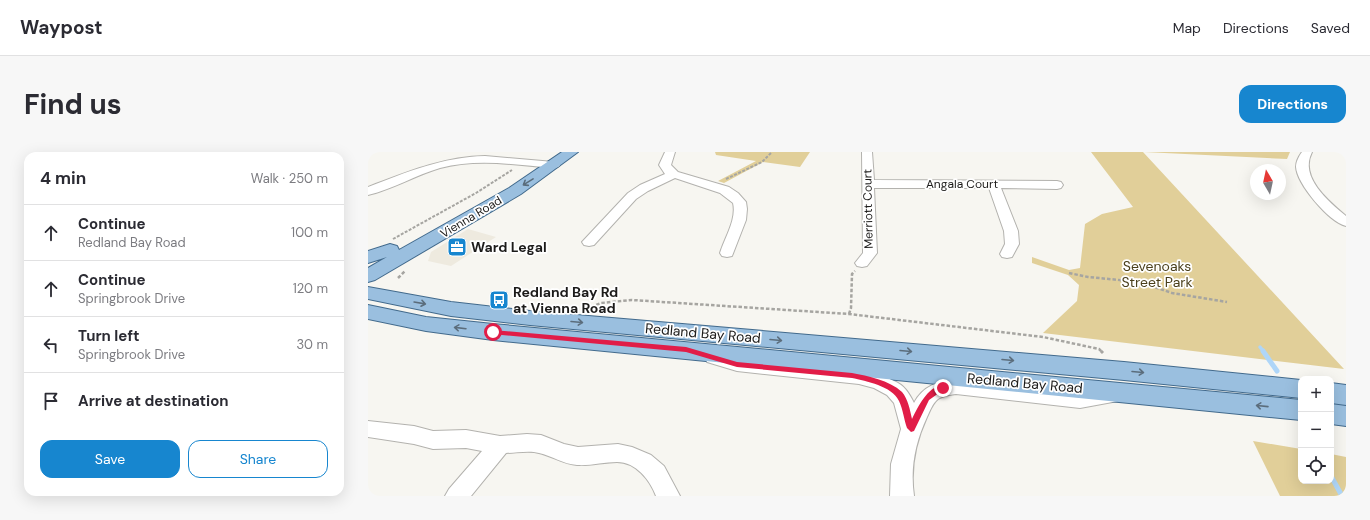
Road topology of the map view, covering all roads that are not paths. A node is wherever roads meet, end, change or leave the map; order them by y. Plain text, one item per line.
1 (571, 152) edge
2 (670, 152) edge
3 (867, 152) edge
4 (1307, 152) edge
5 (551, 158) edge
6 (533, 163) junction
7 (674, 174) junction
8 (867, 184) junction
9 (994, 185) junction
10 (1057, 185) dead end
11 (368, 191) edge
12 (1346, 222) edge
13 (589, 242) dead end
14 (390, 246) junction
15 (418, 248) junction
16 (727, 253) dead end
17 (1007, 254) dead end
18 (368, 257) edge
19 (368, 263) edge
20 (862, 263) road end
21 (368, 276) edge
22 (377, 295) edge
23 (368, 312) edge
24 (426, 324) junction
25 (368, 327) edge
26 (686, 350) junction
27 (1298, 389) edge
28 (1334, 393) edge
29 (1136, 394) junction
30 (1346, 395) edge
31 (1298, 410) edge
32 (1334, 414) edge
33 (1346, 416) edge
34 (911, 428) junction
35 (368, 429) edge
36 (500, 444) junction
37 (457, 496) edge
38 (668, 496) edge
39 (902, 496) edge

1 - 5 main road, Vienna Road
2 - 7 street
3 - 8 street, Merriott Court
4 - 12 street
5 - 6 main road, Vienna Road
5 -> 15 main road, Vienna Road
6 - 11 street
6 - 14 main road, Vienna Road
7 - 13 street
7 - 16 street
8 - 9 street, Angala Court
8 - 20 street, Merriott Court
9 - 10 street, Angala Court
9 - 17 street
14 - 18 main road
14 - 19 main road, Vienna Road
15 - 21 main road, Vienna Road
15 - 22 main road
22 -> 27 main road, Redland Bay Road
23 - 24 main road, Redland Bay Road
24 - 25 main road
26 -> 24 main road, Redland Bay Road
26 - 29 main road, Redland Bay Road
26 - 34 street
28 - 30 main road
31 -> 29 main road, Redland Bay Road
29 - 34 street
32 - 33 main road
34 - 39 street
35 - 36 street
36 - 37 street
36 - 38 street

